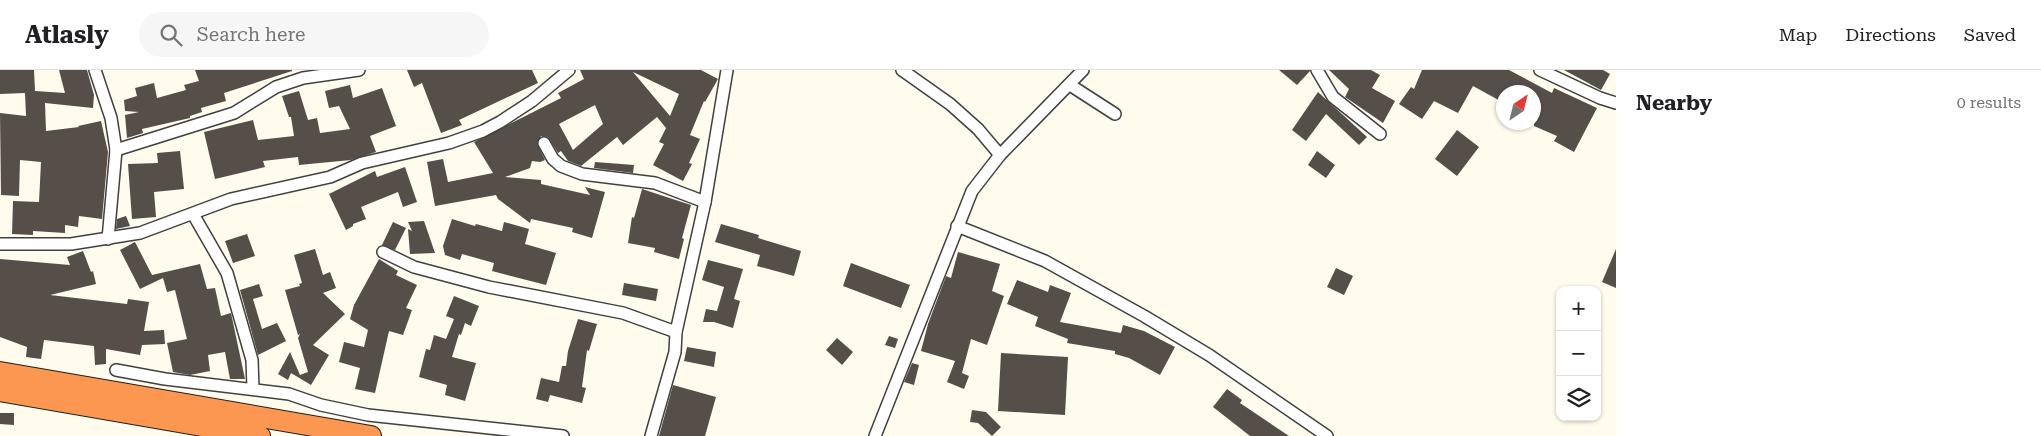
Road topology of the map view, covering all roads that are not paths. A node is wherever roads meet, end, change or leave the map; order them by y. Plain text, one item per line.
1 (95, 70) edge
2 (359, 70) edge
3 (569, 70) edge
4 (727, 70) edge
5 (902, 70) edge
6 (1083, 70) edge
7 (1317, 70) edge
8 (1540, 70) edge
9 (1070, 85) junction
10 (1616, 103) edge
11 (1115, 114) dead end
12 (1380, 134) dead end
13 (544, 143) dead end
14 (116, 150) junction
15 (1000, 155) junction
16 (705, 202) junction
17 (205, 208) junction
18 (193, 214) junction
19 (957, 226) junction
20 (205, 235) junction
21 (108, 239) junction
22 (0, 244) edge
23 (383, 252) dead end
24 (676, 332) junction
25 (116, 370) dead end
26 (0, 372) edge
27 (253, 388) junction
28 (0, 391) edge
29 (260, 436) edge
30 (371, 436) edge
31 (563, 436) edge
32 (651, 436) edge
33 (876, 436) edge
34 (1327, 436) edge

1 - 14 street
2 - 14 street
3 - 17 street
4 - 16 street
5 - 15 street
6 - 9 street
7 - 12 street
8 - 10 street
9 - 11 street
9 - 15 street
13 - 16 street
14 - 21 street
15 - 19 street
16 - 24 street
17 - 18 street
17 - 20 street
18 - 20 street
18 - 21 street
19 - 33 street
19 - 34 street
20 - 27 street
21 - 22 street
23 - 24 street
24 - 32 street
25 - 27 street
26 - 30 highway
27 - 31 street
28 - 29 highway

